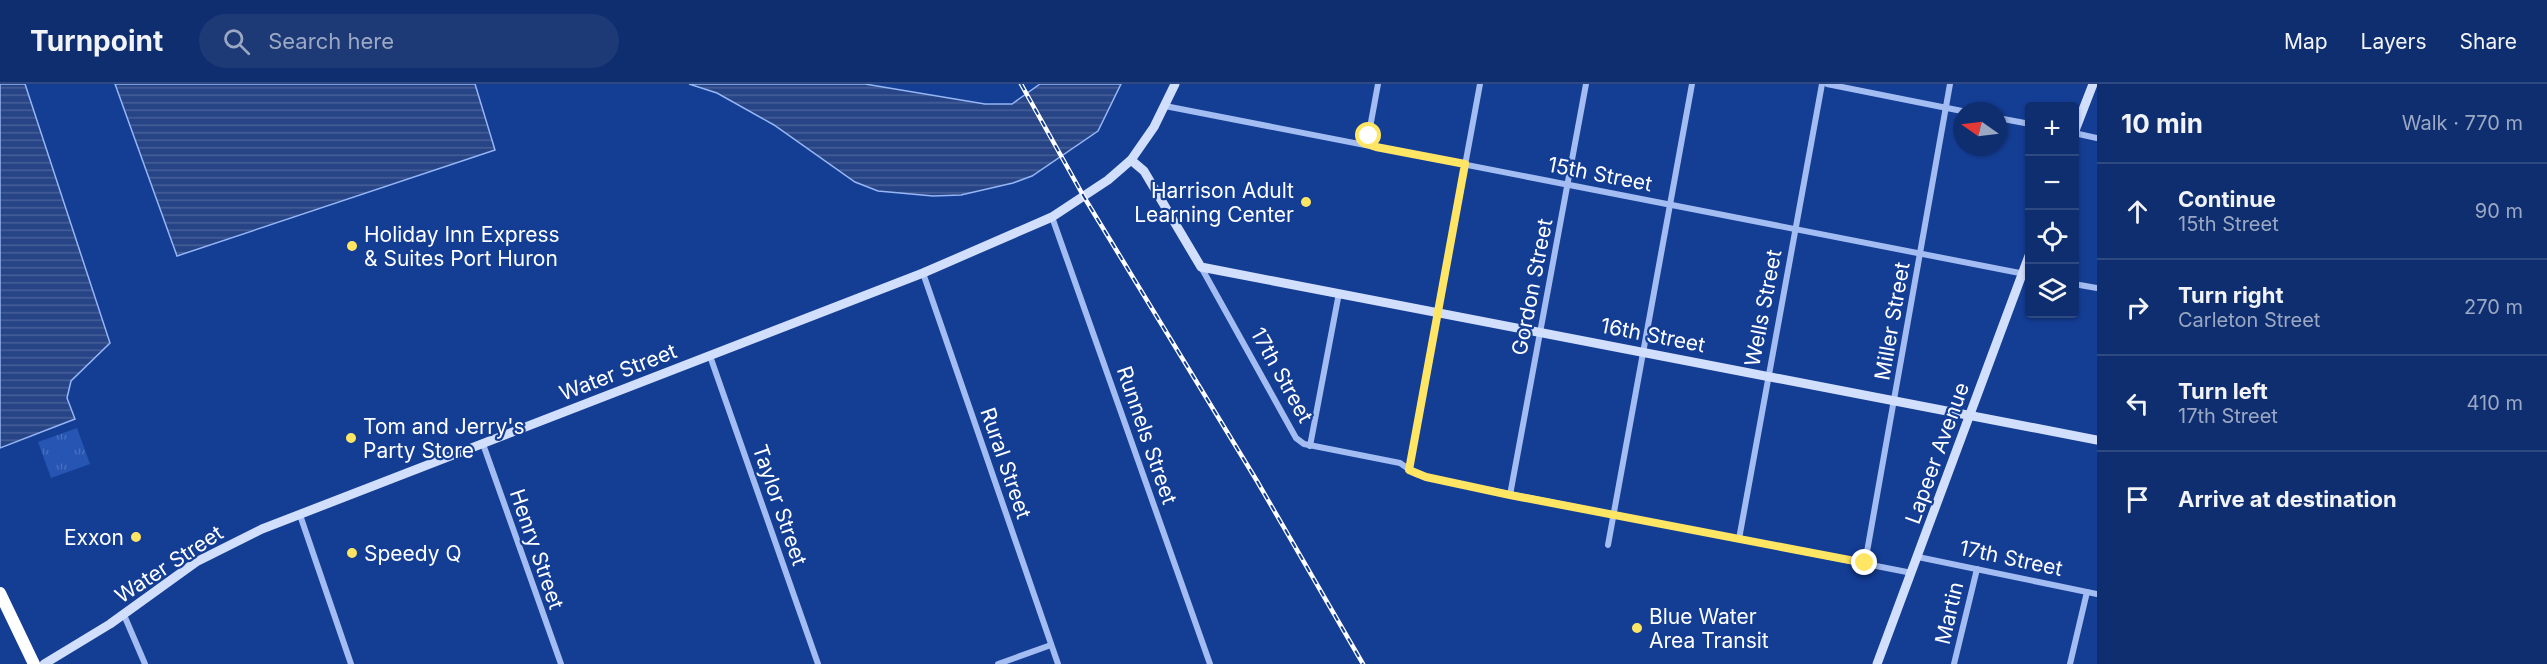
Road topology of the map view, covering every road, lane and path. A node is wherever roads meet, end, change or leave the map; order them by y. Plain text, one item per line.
1 (1175, 84) edge
2 (1378, 84) edge
3 (1480, 84) edge
4 (1586, 84) edge
5 (1692, 84) edge
6 (1822, 84) edge
7 (1827, 84) edge
8 (1950, 84) edge
9 (2092, 84) edge
10 (1165, 106) junction
11 (1946, 108) junction
12 (1953, 109) edge
13 (2079, 119) edge
14 (2007, 120) edge
15 (2025, 123) edge
16 (2079, 134) edge
17 (2097, 138) edge
18 (1367, 144) junction
19 (1131, 160) junction
20 (1465, 164) junction
21 (1567, 185) junction
22 (1669, 204) junction
23 (1052, 217) junction
24 (1794, 229) junction
25 (1921, 254) junction
26 (1201, 267) junction
27 (923, 273) junction
28 (2025, 274) edge
29 (2025, 277) edge
30 (2079, 285) edge
31 (2097, 288) edge
32 (1339, 293) junction
33 (1438, 311) junction
34 (1540, 332) junction
35 (1642, 351) junction
36 (710, 356) junction
37 (1768, 376) junction
38 (1894, 400) junction
39 (1971, 415) junction
40 (2097, 440) edge
41 (483, 444) junction
42 (1310, 446) junction
43 (1409, 470) junction
44 (1510, 495) junction
45 (300, 515) junction
46 (1612, 515) junction
47 (1739, 539) junction
48 (1608, 545) dead end
49 (1918, 557) junction
50 (1865, 563) junction
51 (1977, 569) junction
52 (1911, 573) junction
53 (2087, 592) junction
54 (0, 593) edge
55 (2097, 594) edge
56 (124, 615) junction
57 (1051, 645) junction
58 (34, 664) edge
59 (44, 664) edge
60 (145, 664) edge
61 (351, 664) edge
62 (561, 664) edge
63 (818, 664) edge
64 (998, 664) edge
65 (1058, 664) edge
66 (1210, 664) edge
67 (1877, 664) edge
68 (1954, 664) edge
69 (2070, 664) edge

1 - 10 street, Water Street
2 - 18 street
3 - 20 street
4 - 21 street, Gordon Street
5 - 22 street
6 - 24 street, Wells Street
7 - 11 street
8 - 11 street, Miller Street
9 - 13 street
10 - 18 street, 15th Street
10 - 19 street, Water Street
11 - 12 street
11 - 25 street, Miller Street
14 - 15 street
16 - 17 street
18 - 20 street, 15th Street
19 - 23 street, Water Street
19 - 26 street, 17th Street
20 - 21 street, 15th Street
20 - 33 street
21 - 22 street, 15th Street
21 - 34 street, Gordon Street
22 - 24 street, 15th Street
22 - 35 street
23 - 27 street, Water Street
23 - 66 street, Runnels Street
24 - 25 street, 15th Street
24 - 37 street, Wells Street
25 - 28 street, 15th Street
25 - 38 street, Miller Street
26 - 32 street, 16th Street
26 - 42 street, 17th Street
27 - 36 street, Water Street
27 - 57 street, Rural Street
29 - 39 street, Lapeer Avenue
30 - 31 street
32 - 33 street, 16th Street
32 - 42 street
33 - 34 street, 16th Street
33 - 43 street
34 - 35 street, 16th Street
34 - 44 street, Gordon Street
35 - 37 street, 16th Street
35 - 46 street
36 - 41 street, Water Street
36 - 63 street, Taylor Street
37 - 38 street, 16th Street
37 - 47 street, Wells Street
38 - 39 street, 16th Street
38 - 50 street, Miller Street
39 - 40 street, 16th Street
39 - 49 street, Lapeer Avenue
41 - 45 street, Water Street
41 - 62 street, Henry Street
42 - 43 street, 17th Street
43 - 44 street, 17th Street
44 - 46 street, 17th Street
45 - 56 street, Water Street
45 - 61 street
46 - 47 street, 17th Street
46 - 48 street
47 - 50 street, 17th Street
49 - 51 street, 17th Street
49 - 52 street, Lapeer Avenue
50 - 52 street, 17th Street
51 - 53 street, 17th Street
51 - 68 street, Martin
52 - 67 street, Lapeer Avenue
53 - 55 street, 17th Street
53 - 69 street
54 - 58 highway
56 - 59 street, Water Street
56 - 60 street
57 - 64 street
57 - 65 street, Rural Street

